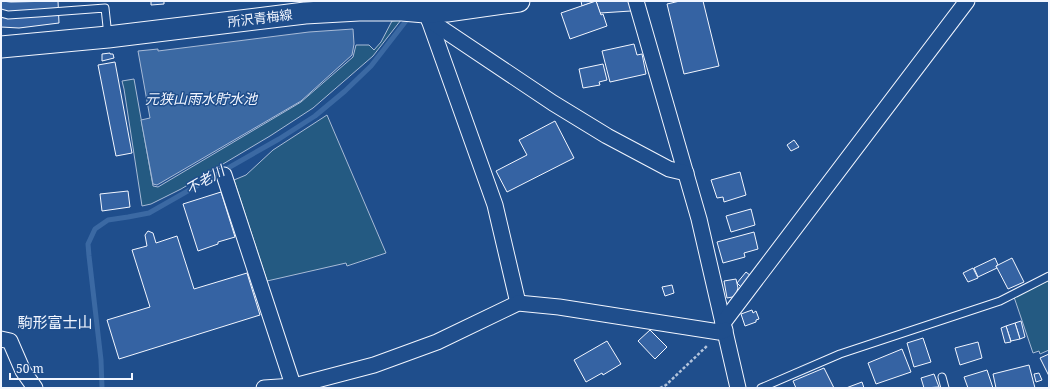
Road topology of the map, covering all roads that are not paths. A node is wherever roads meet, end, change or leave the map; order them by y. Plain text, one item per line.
1 (519, 1) edge
2 (636, 1) edge
3 (967, 1) edge
4 (104, 4) edge
5 (303, 7) edge
6 (400, 7) edge
7 (1, 13) edge
8 (427, 16) junction
9 (108, 37) junction
10 (1, 47) edge
11 (686, 173) junction
12 (224, 175) dead end
13 (1049, 276) edge
14 (518, 303) junction
15 (722, 328) junction
16 (1, 339) edge
17 (942, 377) dead end
18 (294, 387) edge
19 (35, 388) edge
20 (264, 388) edge
21 (738, 388) edge
22 (761, 388) edge
23 (945, 388) edge

1 - 8 main road, 所沢青梅線
2 - 11 street
3 - 15 street
4 - 7 lane
4 - 9 lane
5 - 6 main road, 所沢青梅線
5 - 9 main road, 所沢青梅線
6 - 8 main road, 所沢青梅線
8 - 11 street
8 - 14 street
9 - 10 main road, 所沢青梅線
11 - 15 street
12 - 18 street
13 - 22 lane
14 - 15 street
14 - 18 street
15 - 21 street
16 - 19 street
17 - 23 lane
18 - 20 street

